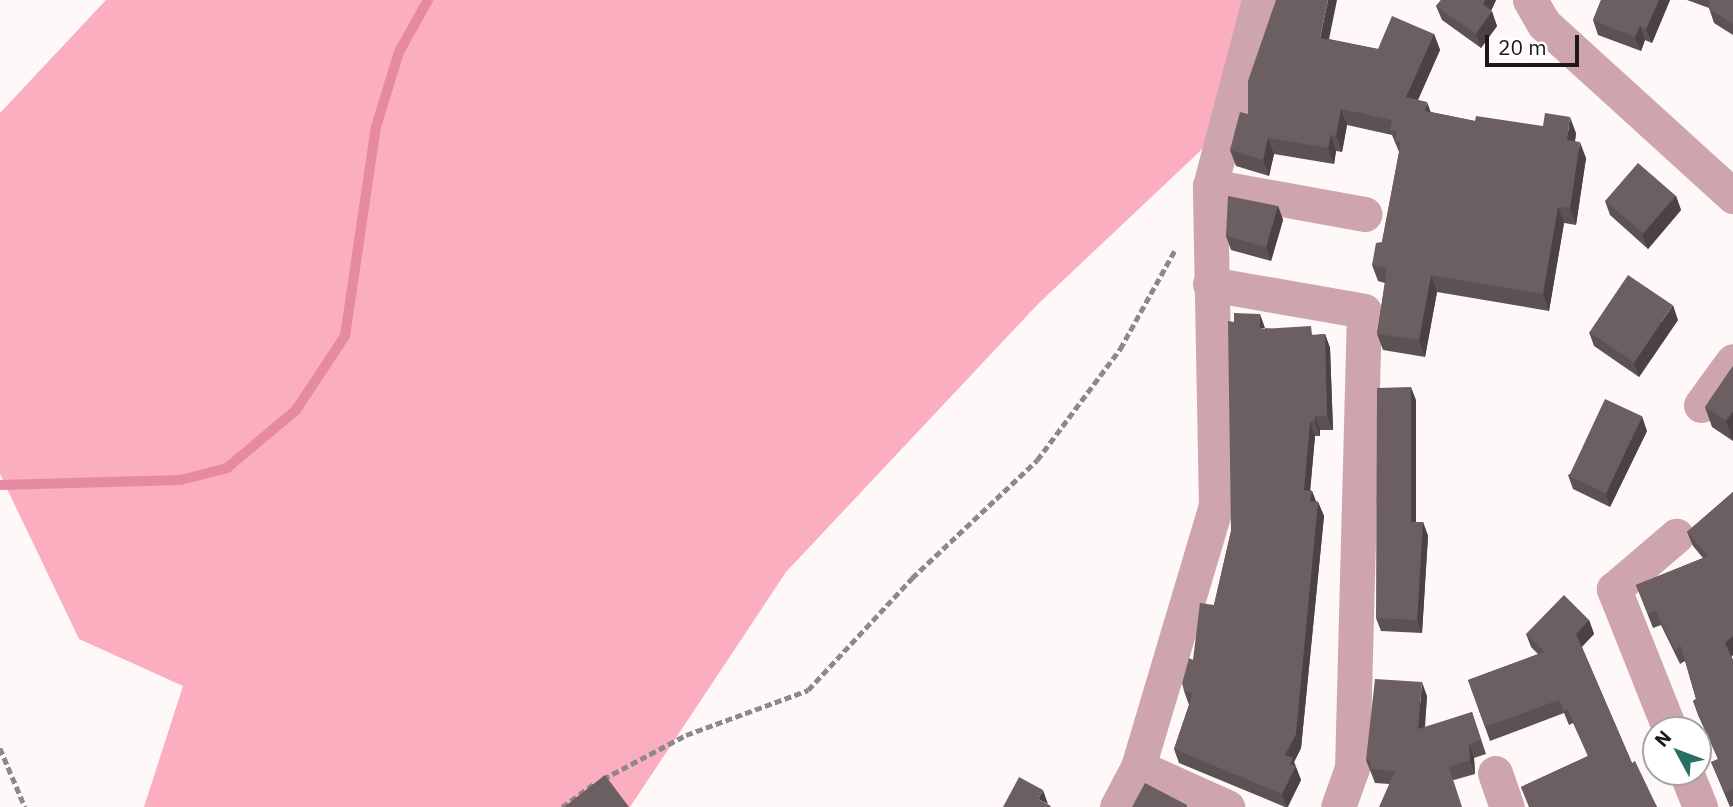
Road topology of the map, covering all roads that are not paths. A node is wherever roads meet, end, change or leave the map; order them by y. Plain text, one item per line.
1 (1259, 0) edge
2 (1530, 0) edge
3 (1210, 186) junction
4 (1732, 191) edge
5 (1364, 214) dead end
6 (1210, 284) junction
7 (1733, 361) edge
8 (1701, 405) dead end
9 (1676, 536) dead end
10 (1664, 716) edge
11 (1138, 767) junction
12 (1495, 773) dead end
13 (1692, 786) edge
14 (1117, 807) edge
15 (1227, 807) edge
16 (1338, 807) edge
17 (1507, 807) edge
18 (1700, 807) edge

1 - 3 street
2 - 4 street
3 - 5 street
3 - 6 street
6 - 11 street
6 - 16 street
7 - 8 street
9 - 10 street
11 - 14 street
11 - 15 street
12 - 17 street
13 - 18 street

